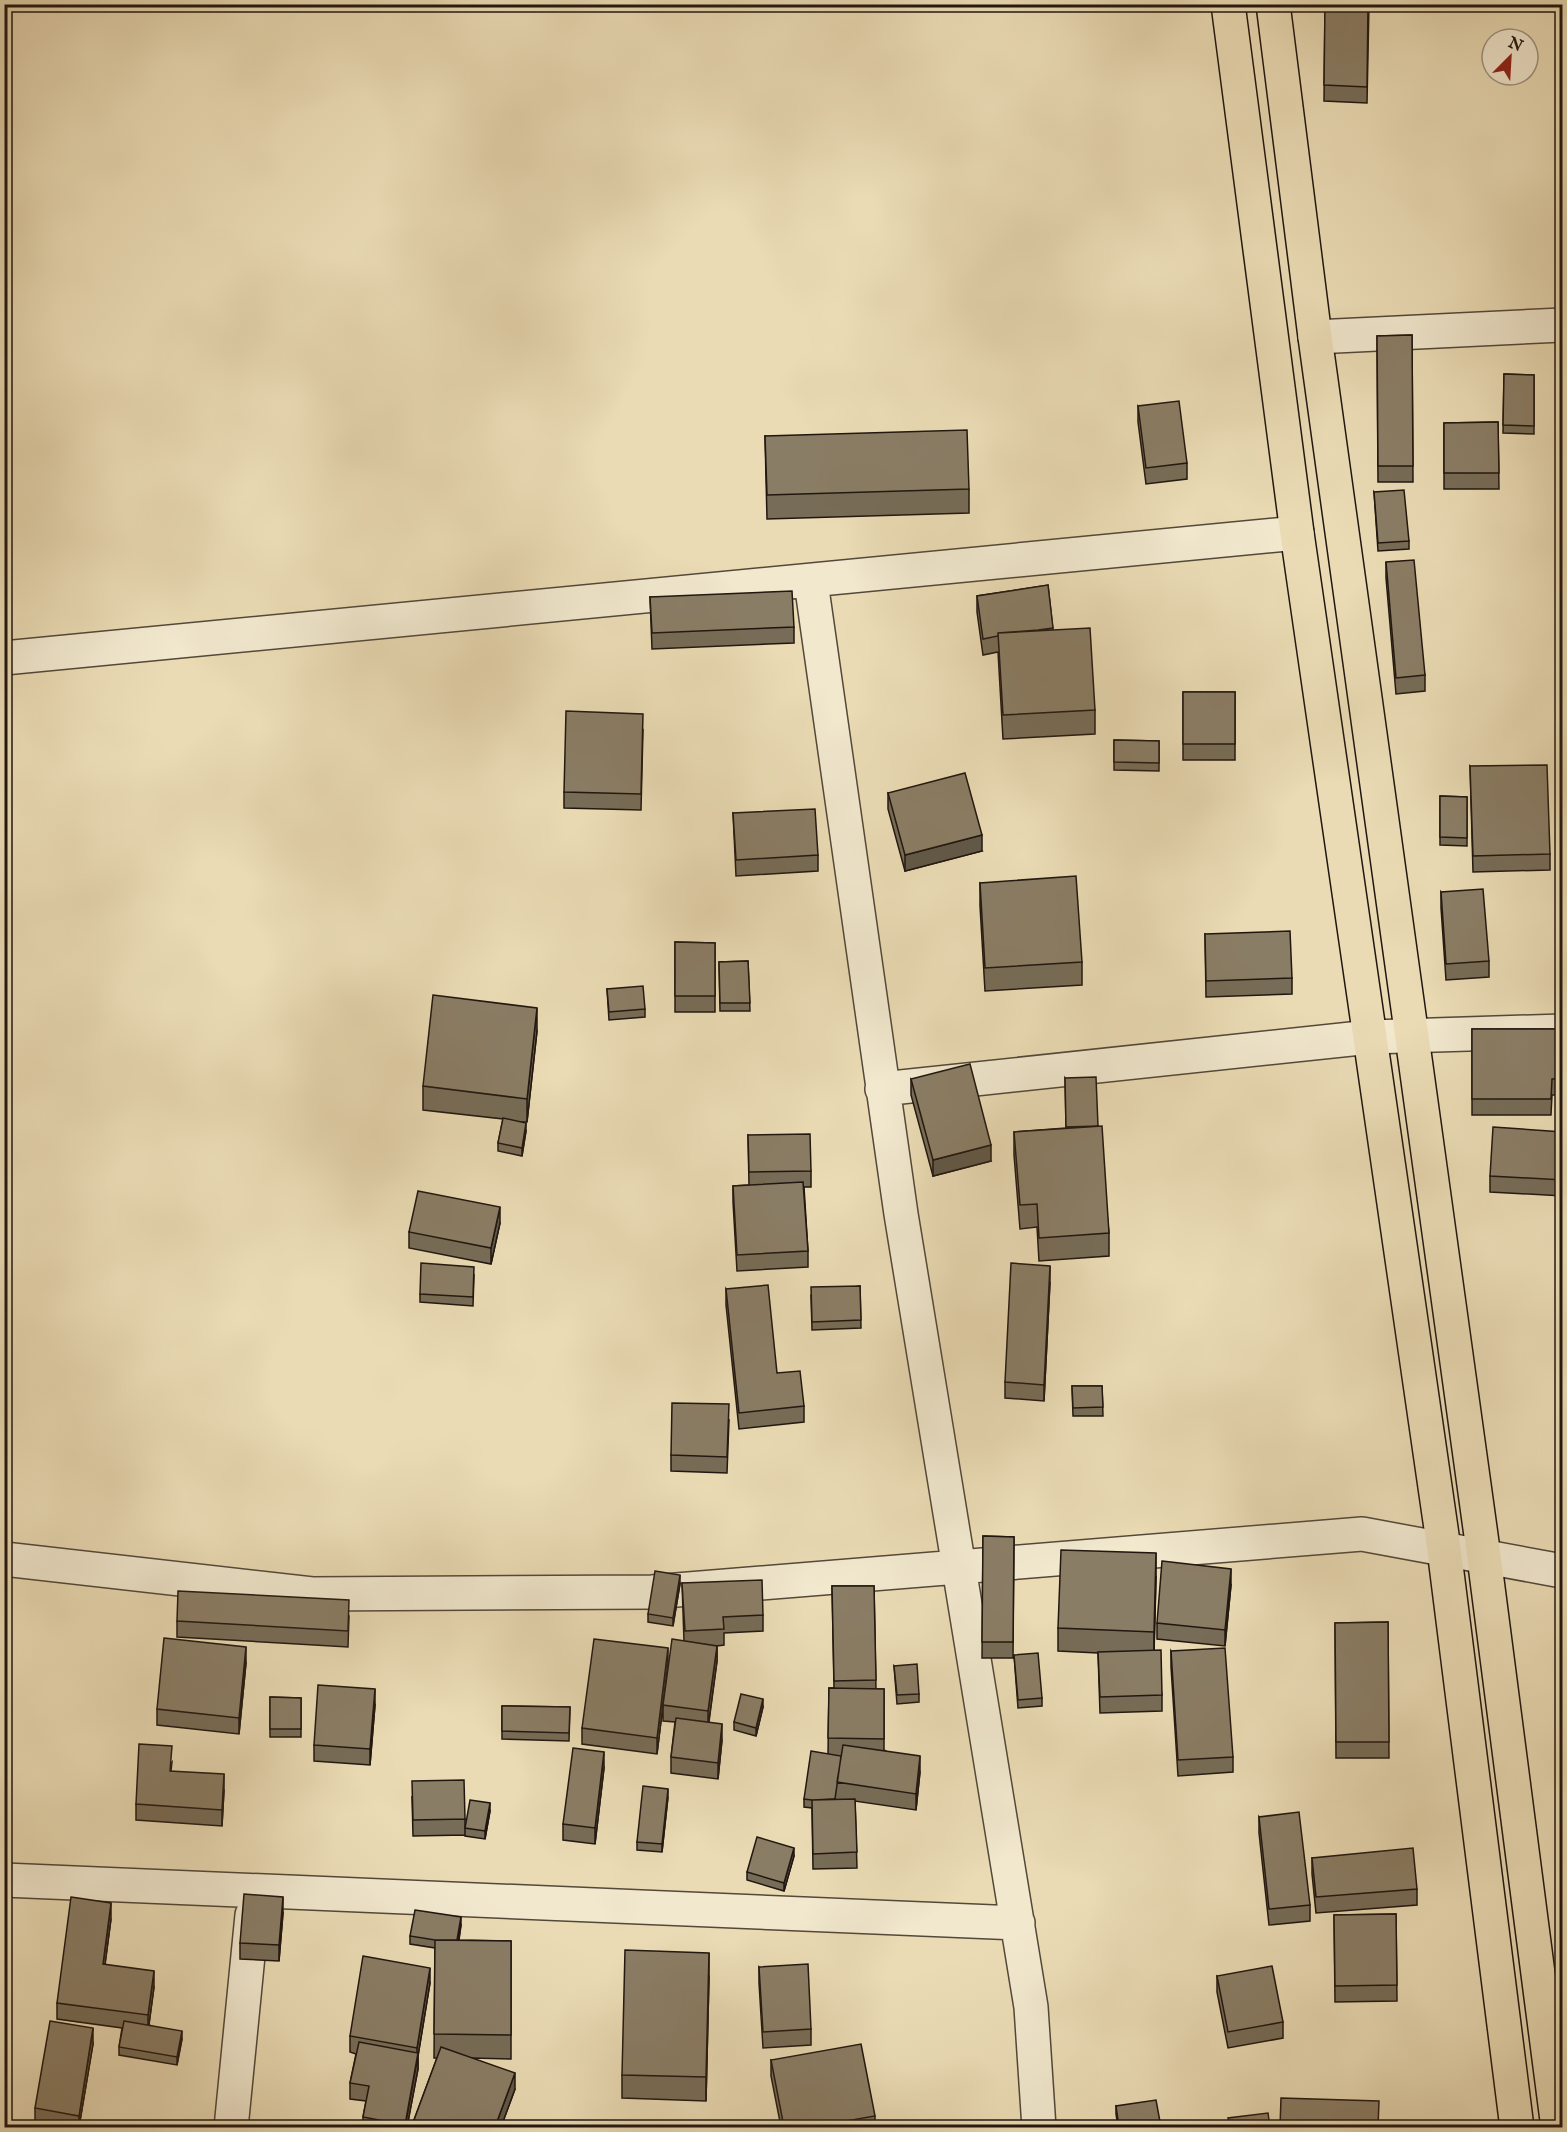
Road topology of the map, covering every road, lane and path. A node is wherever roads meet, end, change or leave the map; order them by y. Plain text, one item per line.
1 (1228, 4) edge
2 (1273, 4) edge
3 (1563, 325) edge
4 (1315, 338) junction
5 (1297, 533) junction
6 (811, 582) junction
7 (4, 658) edge
8 (1563, 1031) edge
9 (1412, 1036) junction
10 (1370, 1037) junction
11 (882, 1089) junction
12 (1444, 1549) junction
13 (1484, 1557) junction
14 (4, 1559) edge
15 (960, 1566) junction
16 (1563, 1571) edge
17 (4, 1880) edge
18 (255, 1893) junction
19 (1018, 1923) junction
20 (231, 2127) edge
21 (1039, 2127) edge
22 (1518, 2127) edge
23 (1558, 2127) edge

1 - 5 main road
2 - 4 main road
3 - 4 street
4 - 9 main road
5 - 6 street
5 - 10 main road
6 - 7 street
6 - 11 street
8 - 9 street
9 - 10 street
9 - 13 main road
10 - 11 street
10 - 12 main road
11 - 15 street
12 - 13 street
12 - 15 street
12 - 22 main road
13 - 16 street
13 - 23 main road
14 - 15 street
15 - 19 street
17 - 18 street
18 - 19 street
18 - 20 street
19 - 21 street

